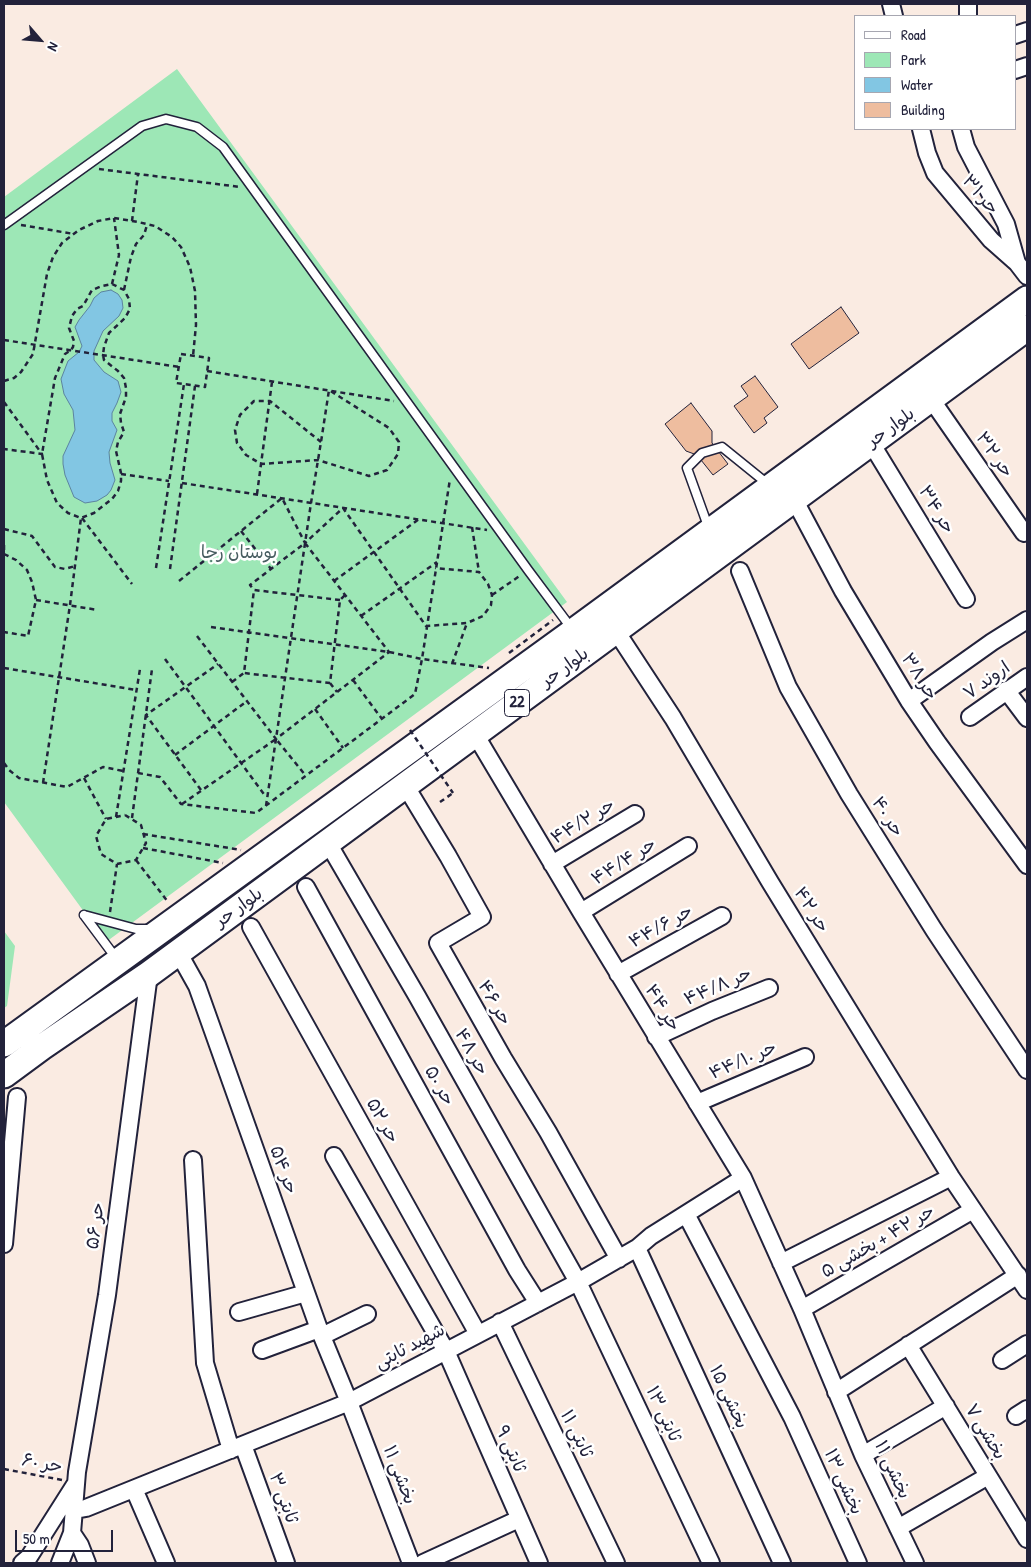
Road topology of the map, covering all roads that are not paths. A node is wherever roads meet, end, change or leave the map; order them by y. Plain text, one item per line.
1 (921, 130) edge
2 (960, 130) edge
3 (6, 224) edge
4 (1017, 263) junction
5 (1027, 276) edge
6 (1027, 298) edge
7 (1027, 328) edge
8 (931, 398) junction
9 (871, 443) junction
10 (771, 486) junction
11 (794, 499) junction
12 (710, 531) junction
13 (1024, 533) dead end
14 (740, 571) dead end
15 (966, 599) dead end
16 (1027, 620) edge
17 (574, 631) junction
18 (616, 631) junction
19 (1027, 677) edge
20 (1006, 690) junction
21 (909, 700) junction
22 (970, 717) dead end
23 (1027, 718) edge
24 (475, 734) junction
25 (405, 785) junction
26 (635, 814) dead end
27 (328, 842) junction
28 (688, 846) dead end
29 (552, 864) junction
30 (1027, 865) edge
31 (306, 887) dead end
32 (581, 912) junction
33 (722, 916) dead end
34 (251, 927) dead end
35 (161, 929) junction
36 (178, 952) junction
37 (118, 960) junction
38 (149, 974) junction
39 (618, 974) junction
40 (769, 988) dead end
41 (27, 1026) junction
42 (656, 1036) junction
43 (4, 1044) edge
44 (42, 1047) junction
45 (804, 1057) dead end
46 (1027, 1070) edge
47 (4, 1075) edge
48 (17, 1097) dead end
49 (697, 1103) junction
50 (334, 1156) dead end
51 (193, 1160) dead end
52 (952, 1177) junction
53 (743, 1178) junction
54 (973, 1210) junction
55 (686, 1214) junction
56 (4, 1244) edge
57 (637, 1248) junction
58 (619, 1258) junction
59 (781, 1263) junction
60 (1020, 1270) edge
61 (578, 1282) junction
62 (1027, 1290) edge
63 (306, 1293) junction
64 (538, 1303) junction
65 (802, 1309) junction
66 (239, 1312) dead end
67 (367, 1314) dead end
68 (500, 1322) junction
69 (320, 1333) junction
70 (478, 1334) junction
71 (1027, 1344) edge
72 (908, 1345) junction
73 (262, 1350) dead end
74 (446, 1351) junction
75 (1002, 1360) dead end
76 (836, 1392) junction
77 (349, 1402) junction
78 (946, 1406) junction
79 (237, 1448) junction
80 (863, 1455) junction
81 (988, 1476) junction
82 (76, 1483) junction
83 (134, 1489) junction
84 (74, 1510) junction
85 (519, 1519) junction
86 (898, 1528) junction
87 (72, 1533) junction
88 (1027, 1539) edge
89 (22, 1563) edge
90 (60, 1563) edge
91 (87, 1563) edge
92 (166, 1563) edge
93 (286, 1563) edge
94 (412, 1563) edge
95 (422, 1563) edge
96 (539, 1563) edge
97 (616, 1563) edge
98 (711, 1563) edge
99 (782, 1563) edge
100 (858, 1563) edge
101 (915, 1563) edge

1 - 4 street, حر ۳۱
2 - 4 street
3 - 17 lane
4 - 5 street, حر ۳۱
6 - 10 main road, بلوار حر / 22
7 - 8 main road, بلوار حر / 22
8 - 9 main road, بلوار حر / 22
8 - 13 street, حر ۳۲
9 - 11 main road, بلوار حر / 22
9 - 15 street, حر ۳۴
10 - 12 main road, بلوار حر / 22
10 - 12 lane
11 - 18 main road, بلوار حر / 22
11 - 21 street, حر ۳۸
12 - 17 main road, بلوار حر / 22
14 - 46 street, حر ۴۰
16 - 21 street
17 - 35 main road, بلوار حر / 22
18 - 24 main road, بلوار حر / 22
18 - 52 street, حر ۴۲
19 - 20 street, اروند ۷
20 - 22 street, اروند ۷
20 - 23 street
21 - 30 street, حر ۳۸
24 - 25 main road, بلوار حر / 22
24 - 29 street, حر ۴۴
25 - 27 main road, بلوار حر / 22
25 - 58 street, حر ۴۶
26 - 29 street, حر ۴۴/۲
27 - 36 main road, بلوار حر / 22
27 - 61 street, حر ۴۸
28 - 32 street, حر ۴۴/۴
29 - 32 street, حر ۴۴
31 - 64 street, حر ۵۰
32 - 39 street, حر ۴۴
33 - 39 street, حر ۴۴/۶
34 - 70 street, حر ۵۲
35 - 37 main road, بلوار حر / 22
35 - 37 lane
36 - 38 main road, بلوار حر / 22
36 - 63 street, حر ۵۴
37 - 41 main road, بلوار حر / 22
38 - 44 main road, بلوار حر / 22
38 - 82 street, حر ۵۶
39 - 42 street, حر ۴۴
40 - 42 street, حر ۴۴/۸
41 - 43 main road, بلوار حر / 22
41 - 44 main road
42 - 49 street, حر ۴۴
44 - 47 main road, بلوار حر / 22
45 - 49 street, حر ۴۴/۱۰
48 - 56 street
49 - 53 street, حر ۴۴
50 - 74 street, ثابتی ۹
51 - 79 street, ثابتی ۳
52 - 54 street, حر ۴۲
52 - 59 street
53 - 55 street, شهید ثابتی
53 - 59 street, حر ۴۴
54 - 60 street, حر ۴۲
54 - 65 street, حر ۴۲ + بخشی ۵
55 - 57 street, شهید ثابتی
55 - 100 street, بخشی ۱۳
57 - 58 street, شهید ثابتی
57 - 99 street, بخشی ۱۵
58 - 61 street, شهید ثابتی
59 - 65 street, حر ۴۴
60 - 62 street, حر ۴۲
60 - 72 street
61 - 64 street, شهید ثابتی
61 - 98 street, ثابتی ۱۳
63 - 66 street
63 - 69 street, حر ۵۴
64 - 68 street, شهید ثابتی
65 - 76 street, بخشی ۱۱
67 - 69 street
68 - 70 street, شهید ثابتی
68 - 97 street, ثابتی ۱۱
69 - 73 street
69 - 77 street, حر ۵۴
70 - 74 street, شهید ثابتی
71 - 75 street
72 - 76 street
72 - 78 street, بخشی ۷
74 - 77 street, شهید ثابتی
74 - 85 street, ثابتی ۹
76 - 80 street, بخشی ۱۱
77 - 79 street, شهید ثابتی
77 - 94 street, بخشی ۱۱
78 - 80 street
78 - 81 street, بخشی ۷
79 - 83 street, شهید ثابتی
79 - 93 street, ثابتی ۳
80 - 86 street, بخشی ۱۱
81 - 86 street
81 - 88 street, بخشی ۷
82 - 84 street, حر ۵۶
82 - 89 street, حر ۵۶
83 - 84 street, شهید ثابتی
83 - 92 street
84 - 87 street, حر ۵۶
85 - 95 street
85 - 96 street, ثابتی ۹
86 - 101 street, بخشی ۱۱
87 - 90 street, حر ۵۶
87 - 91 street

